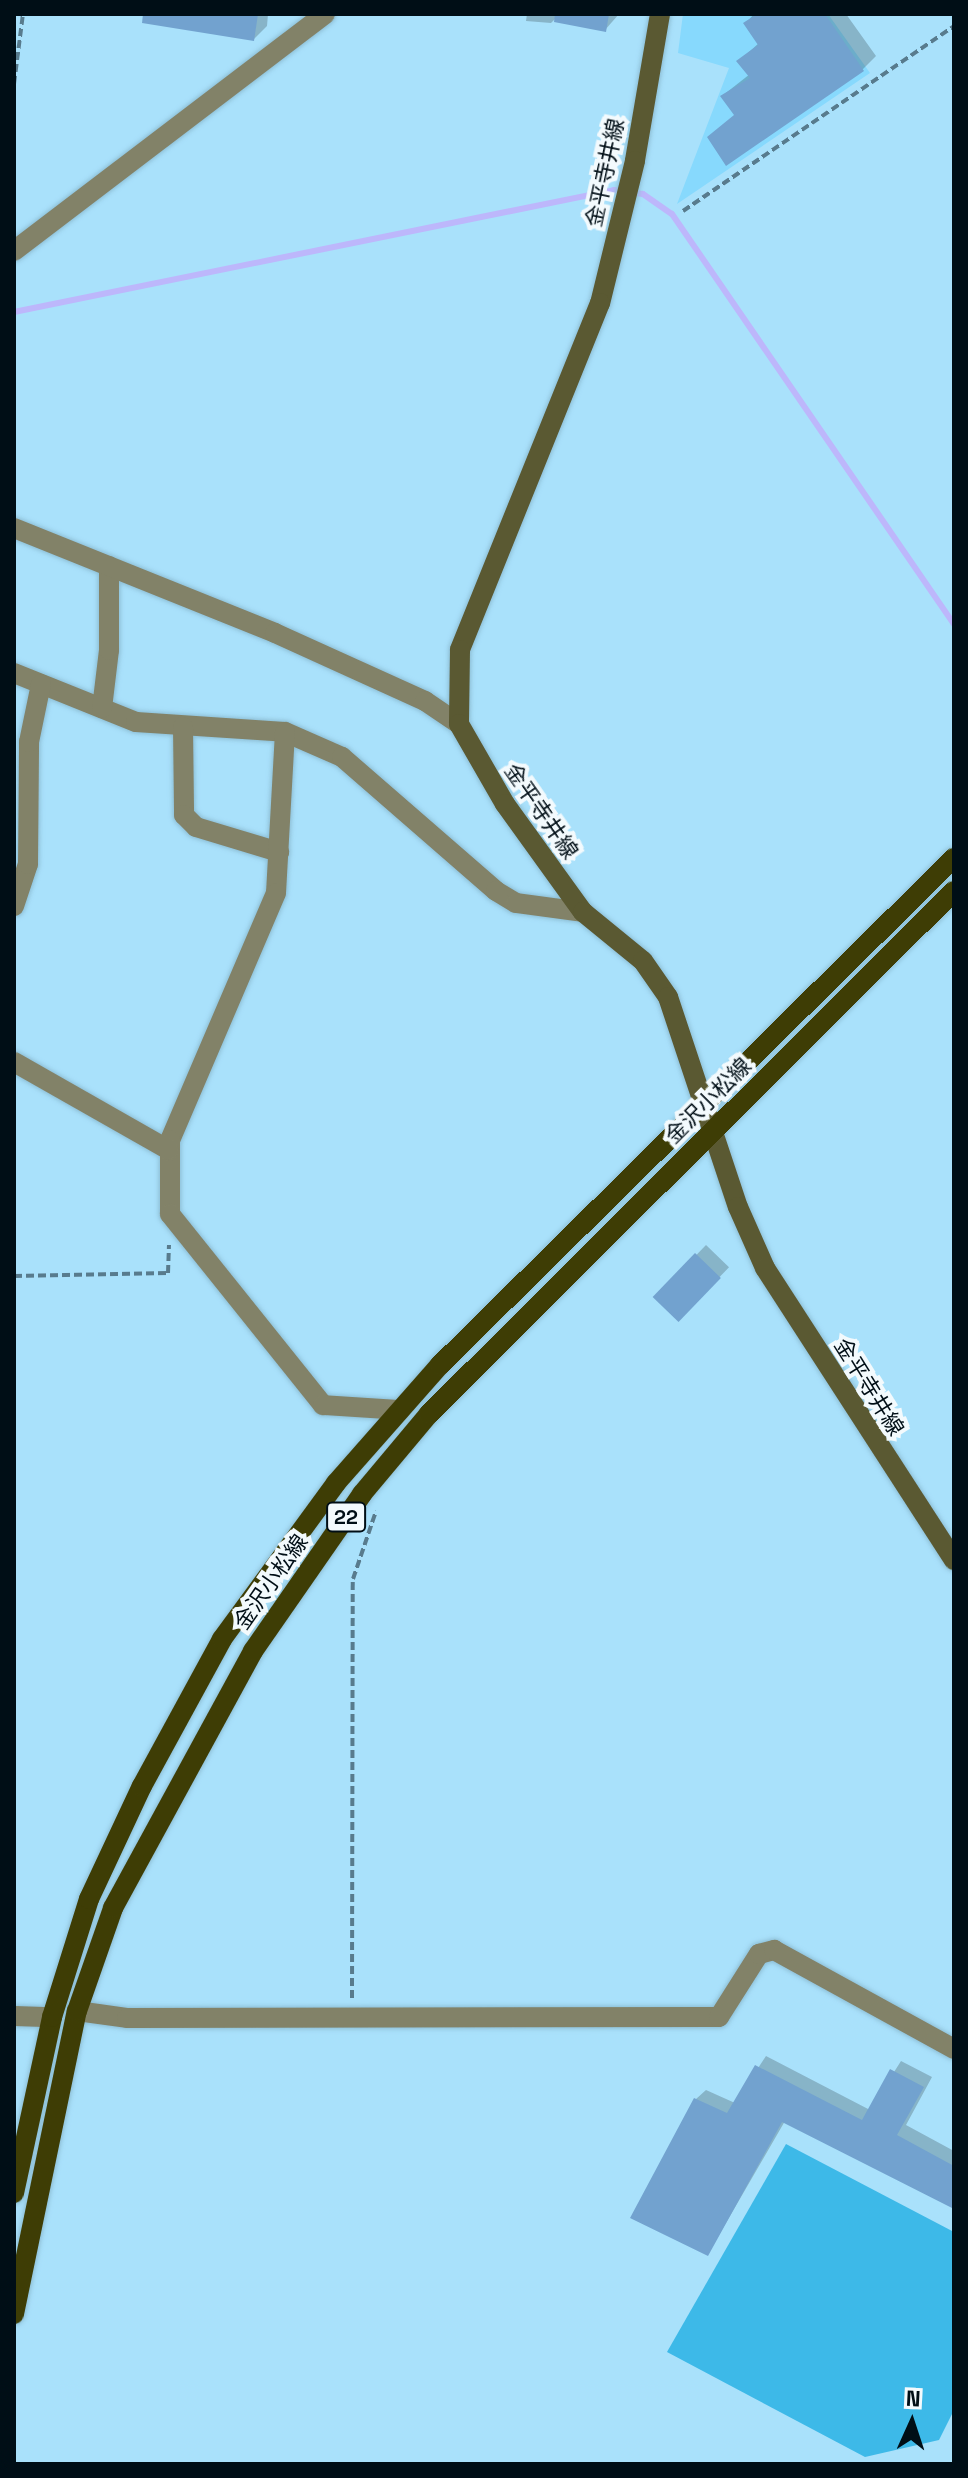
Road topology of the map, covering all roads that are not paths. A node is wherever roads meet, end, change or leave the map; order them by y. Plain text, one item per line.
1 (325, 14) edge
2 (660, 14) edge
3 (14, 251) edge
4 (14, 528) edge
5 (109, 566) junction
6 (14, 673) edge
7 (41, 684) junction
8 (102, 708) junction
9 (459, 724) junction
10 (183, 727) junction
11 (285, 732) junction
12 (279, 852) junction
13 (954, 858) edge
14 (954, 891) edge
15 (14, 906) edge
16 (583, 912) junction
17 (14, 1062) edge
18 (704, 1107) junction
19 (711, 1133) junction
20 (169, 1150) junction
21 (400, 1410) junction
22 (954, 1560) edge
23 (77, 2011) junction
24 (14, 2016) edge
25 (52, 2017) junction
26 (954, 2049) edge
27 (14, 2193) edge
28 (14, 2314) edge

1 - 3 street
2 - 9 main road, 金平寺井線
4 - 5 street
5 - 8 street
5 - 9 street
6 - 7 street
7 - 8 street
7 - 15 street
8 - 10 street
9 - 16 main road, 金平寺井線
10 - 11 street
10 - 12 street
11 - 12 street
11 - 16 street
12 - 20 street
13 - 18 main road, 金沢小松線 / 22
14 - 19 main road, 金沢小松線 / 22
16 - 18 main road, 金平寺井線
17 - 20 street
18 - 19 main road, 金平寺井線
18 - 21 main road, 金沢小松線 / 22
19 - 22 main road, 金平寺井線
19 - 23 main road, 金沢小松線 / 22
20 - 21 street
21 - 25 main road, 金沢小松線 / 22
23 - 26 street
23 - 28 main road, 金沢小松線 / 22
24 - 25 street
25 - 27 main road, 金沢小松線 / 22

